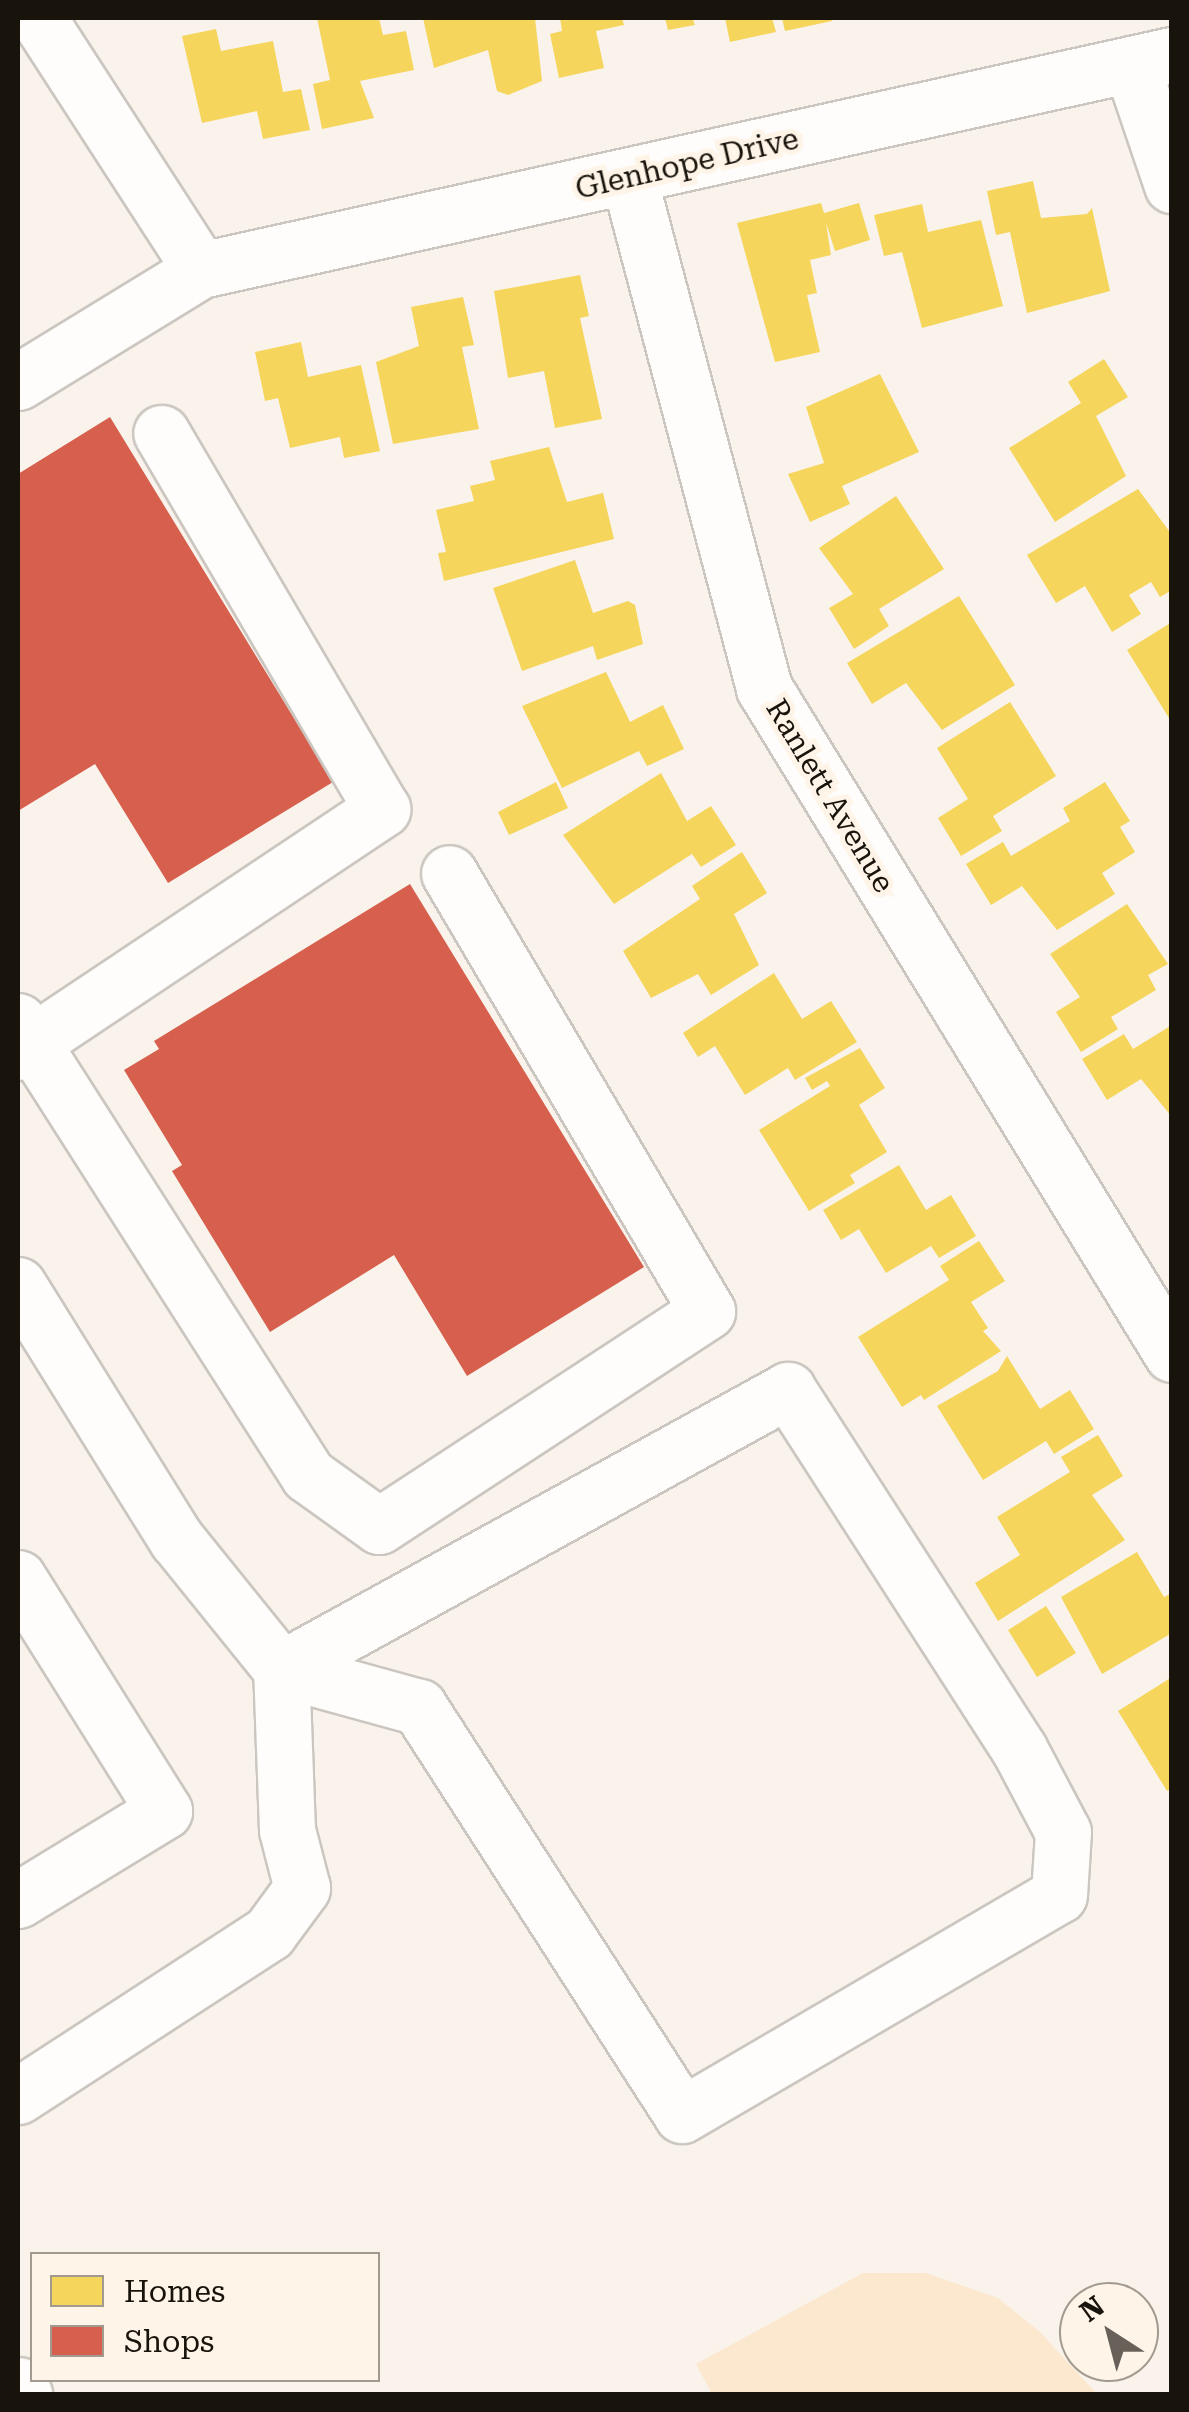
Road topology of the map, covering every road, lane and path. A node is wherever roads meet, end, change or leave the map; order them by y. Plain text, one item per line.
1 (42, 24) edge
2 (1151, 59) edge
3 (629, 178) junction
4 (1172, 184) edge
5 (201, 270) junction
6 (18, 382) edge
7 (161, 434) dead end
8 (450, 874) dead end
9 (22, 1038) edge
10 (18, 1285) edge
11 (1172, 1354) edge
12 (18, 1578) edge
13 (282, 1669) junction
14 (18, 1900) edge
15 (18, 2096) edge
16 (18, 2385) edge
17 (24, 2394) edge

1 - 5 street
2 - 3 street, Glenhope Drive
2 - 4 street
3 - 5 street, Glenhope Drive
3 - 11 street, Ranlett Avenue
5 - 6 street, Glenhope Drive
7 - 9 street
8 - 9 street
10 - 13 street
12 - 14 street
13 - 13 street
13 - 15 street
16 - 17 street

